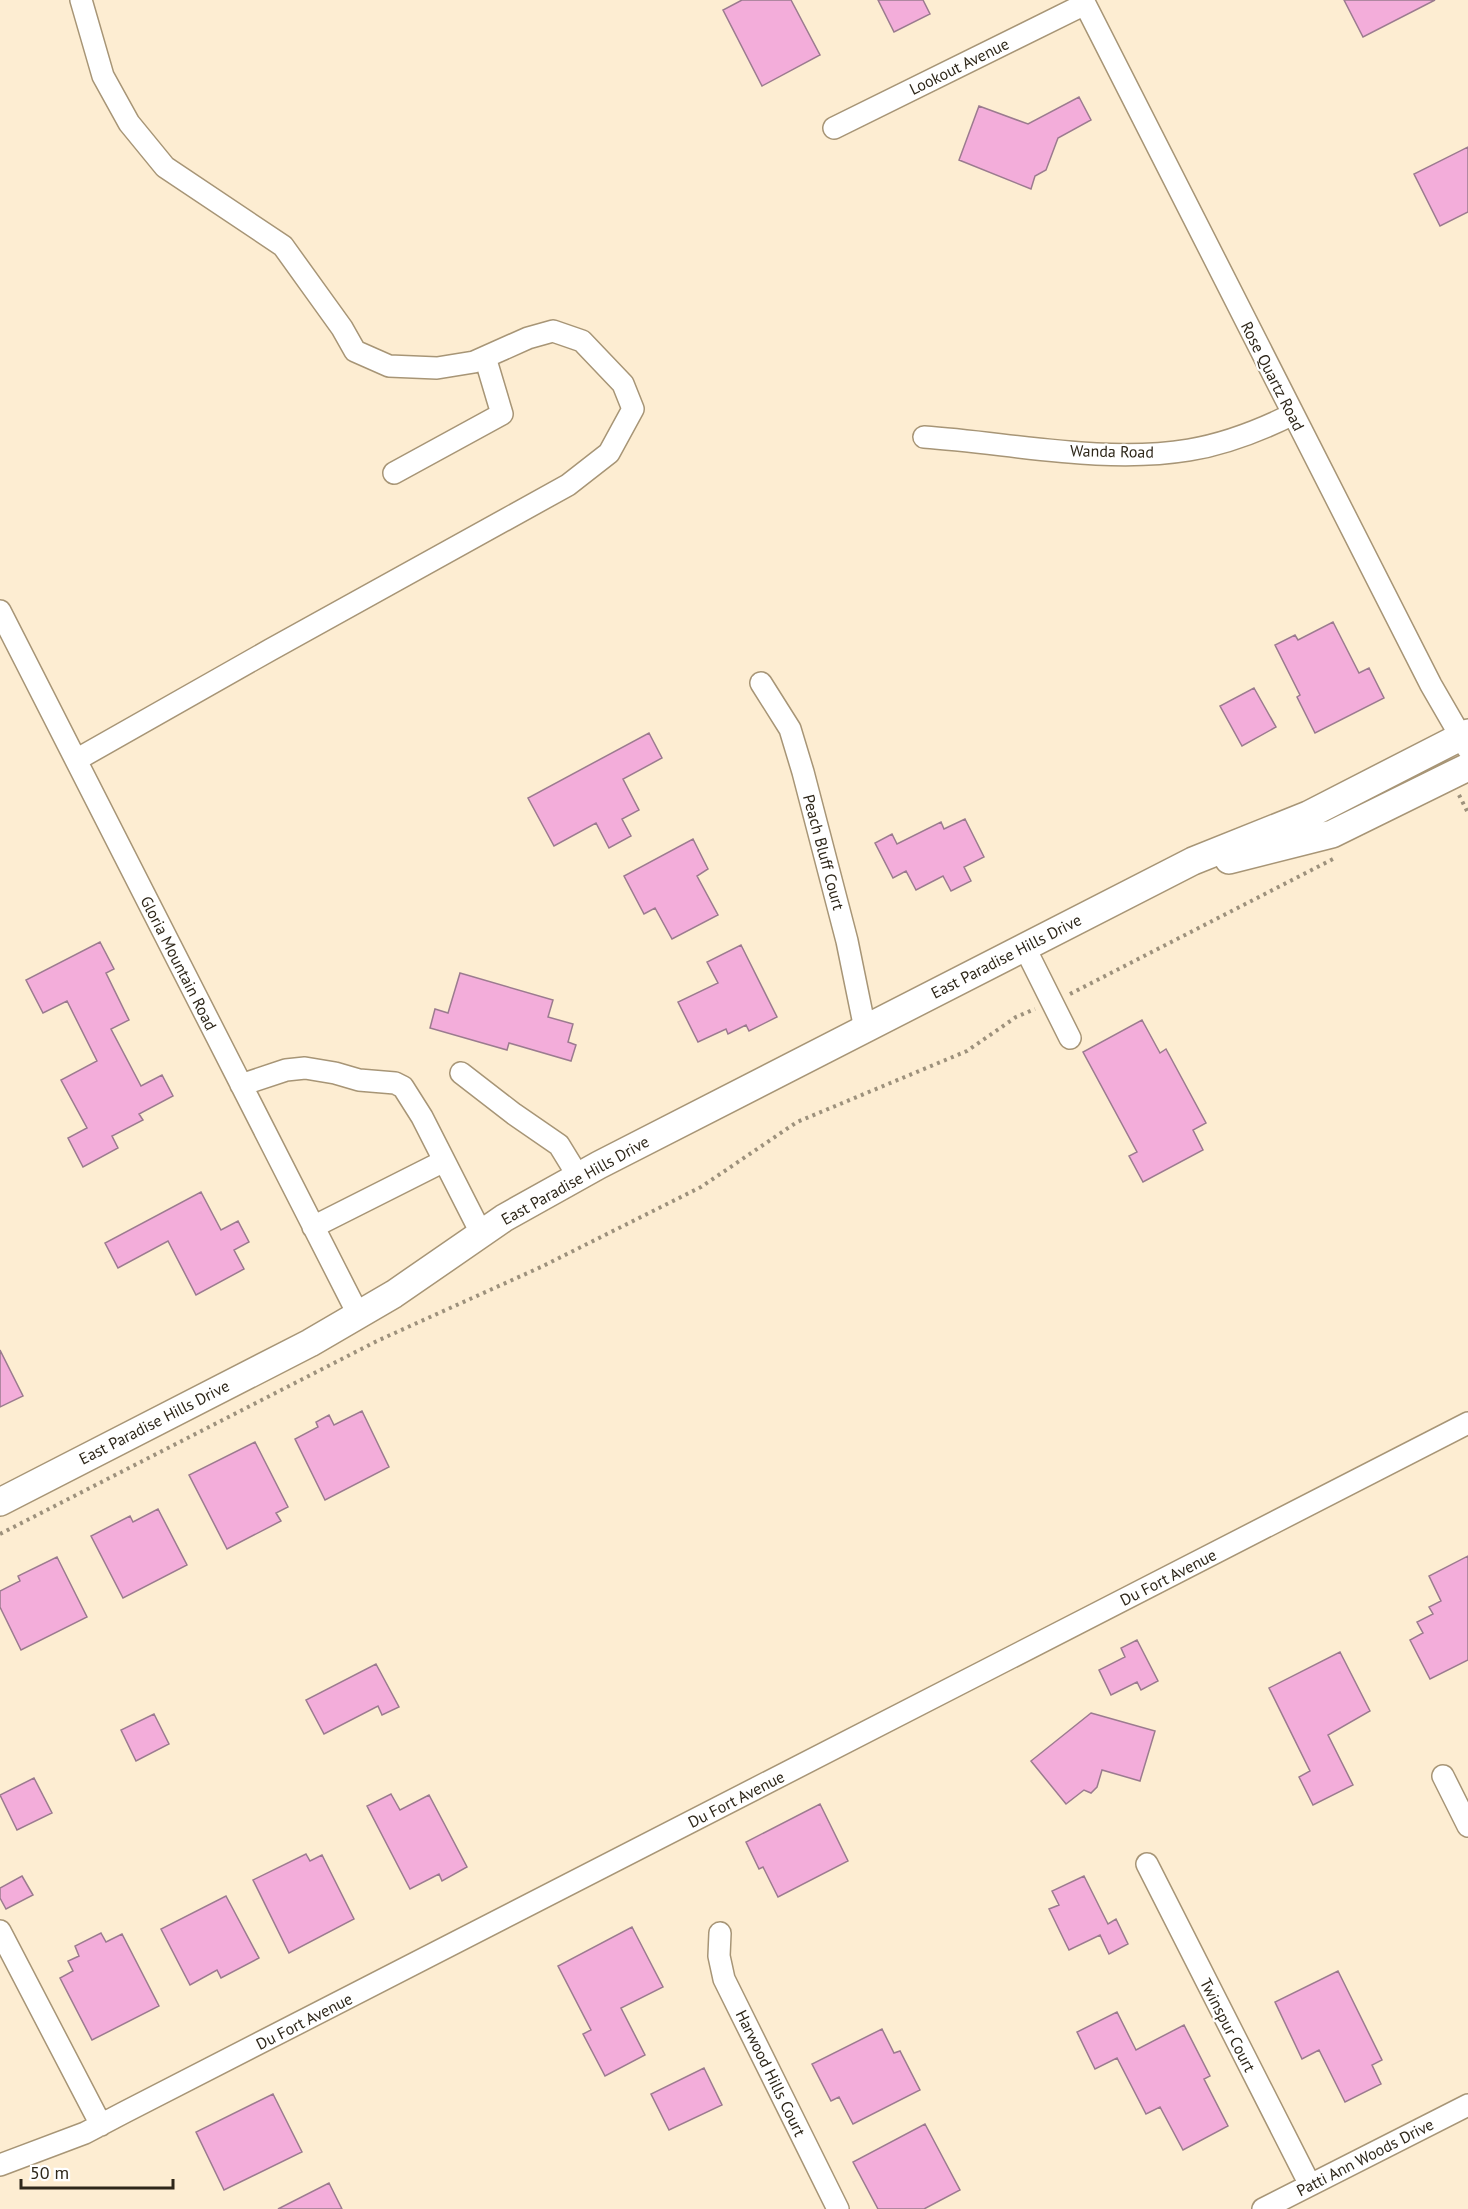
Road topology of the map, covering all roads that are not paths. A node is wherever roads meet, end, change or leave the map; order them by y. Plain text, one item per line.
1 (81, 0) edge
2 (1084, 2) edge
3 (834, 128) dead end
4 (485, 357) junction
5 (1293, 414) junction
6 (924, 437) dead end
7 (394, 473) dead end
8 (0, 611) edge
9 (761, 683) dead end
10 (1466, 740) edge
11 (76, 760) junction
12 (1468, 767) edge
13 (1161, 877) junction
14 (1024, 946) junction
15 (865, 1029) junction
16 (1070, 1038) dead end
17 (461, 1073) dead end
18 (241, 1084) junction
19 (444, 1161) junction
20 (578, 1176) junction
21 (313, 1227) junction
22 (481, 1233) junction
23 (358, 1316) junction
24 (1468, 1423) edge
25 (0, 1502) edge
26 (1443, 1776) dead end
27 (1468, 1826) edge
28 (1147, 1864) dead end
29 (0, 1931) edge
30 (720, 1933) dead end
31 (1468, 2105) edge
32 (101, 2125) junction
33 (0, 2165) edge
34 (1310, 2185) junction
35 (838, 2209) edge
36 (1263, 2209) edge

1 - 4 street
2 - 3 street, Lookout Avenue
2 - 5 street, Rose Quartz Road
4 - 7 street
4 - 11 street
5 - 6 street, Wanda Road
5 - 10 street, Rose Quartz Road
8 - 11 street, Gloria Mountain Road
9 - 15 street, Peach Bluff Court
10 - 13 main road, East Paradise Hills Drive
11 - 18 street, Gloria Mountain Road
12 - 13 main road, East Paradise Hills Drive
13 - 14 main road, East Paradise Hills Drive
14 - 15 main road, East Paradise Hills Drive
14 - 16 street
15 - 20 main road, East Paradise Hills Drive
17 - 20 street
18 - 19 street
18 - 21 street, Gloria Mountain Road
19 - 21 street
19 - 22 street
20 - 22 main road, East Paradise Hills Drive
21 - 23 street, Gloria Mountain Road
22 - 23 main road, East Paradise Hills Drive
23 - 25 main road, East Paradise Hills Drive
24 - 32 street, Du Fort Avenue
26 - 27 street
28 - 34 street, Twinspur Court
29 - 32 street
30 - 35 street, Harwood Hills Court
31 - 34 street, Patti Ann Woods Drive
32 - 33 street, Du Fort Avenue
34 - 36 street, Patti Ann Woods Drive

